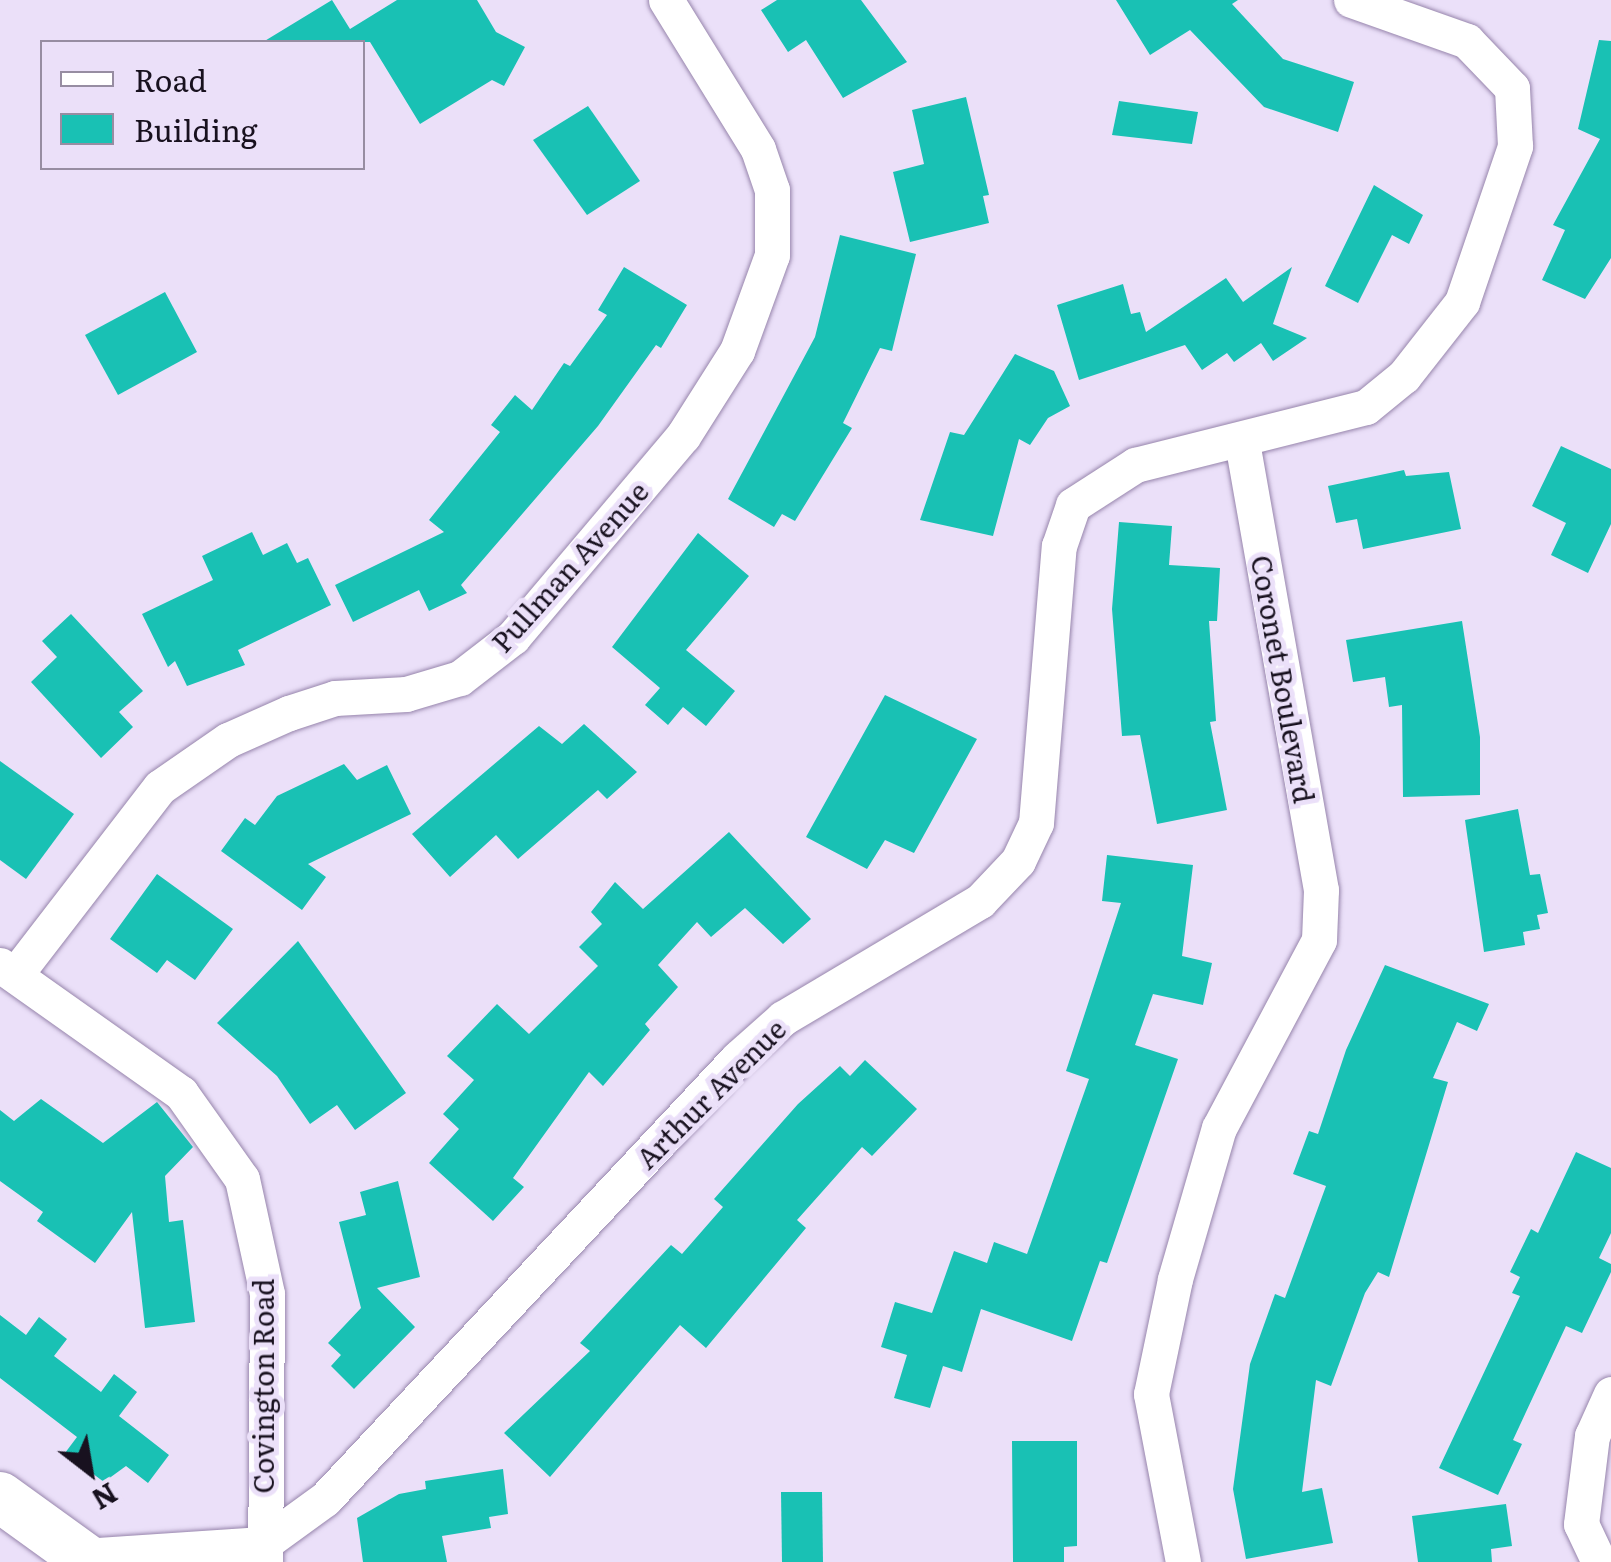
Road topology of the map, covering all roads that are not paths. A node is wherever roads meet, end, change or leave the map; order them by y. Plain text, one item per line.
1 (666, 0) edge
2 (1351, 0) edge
3 (1242, 443) junction
4 (8, 970) edge
5 (1611, 1394) edge
6 (0, 1498) edge
7 (264, 1553) edge
8 (87, 1559) edge
9 (1182, 1562) edge
10 (1599, 1562) edge

1 - 4 street, Pullman Avenue
2 - 3 street
3 - 7 street, Arthur Avenue
3 - 9 street, Coronet Boulevard
4 - 7 street, Covington Road
5 - 10 street
6 - 8 main road
7 - 8 street

